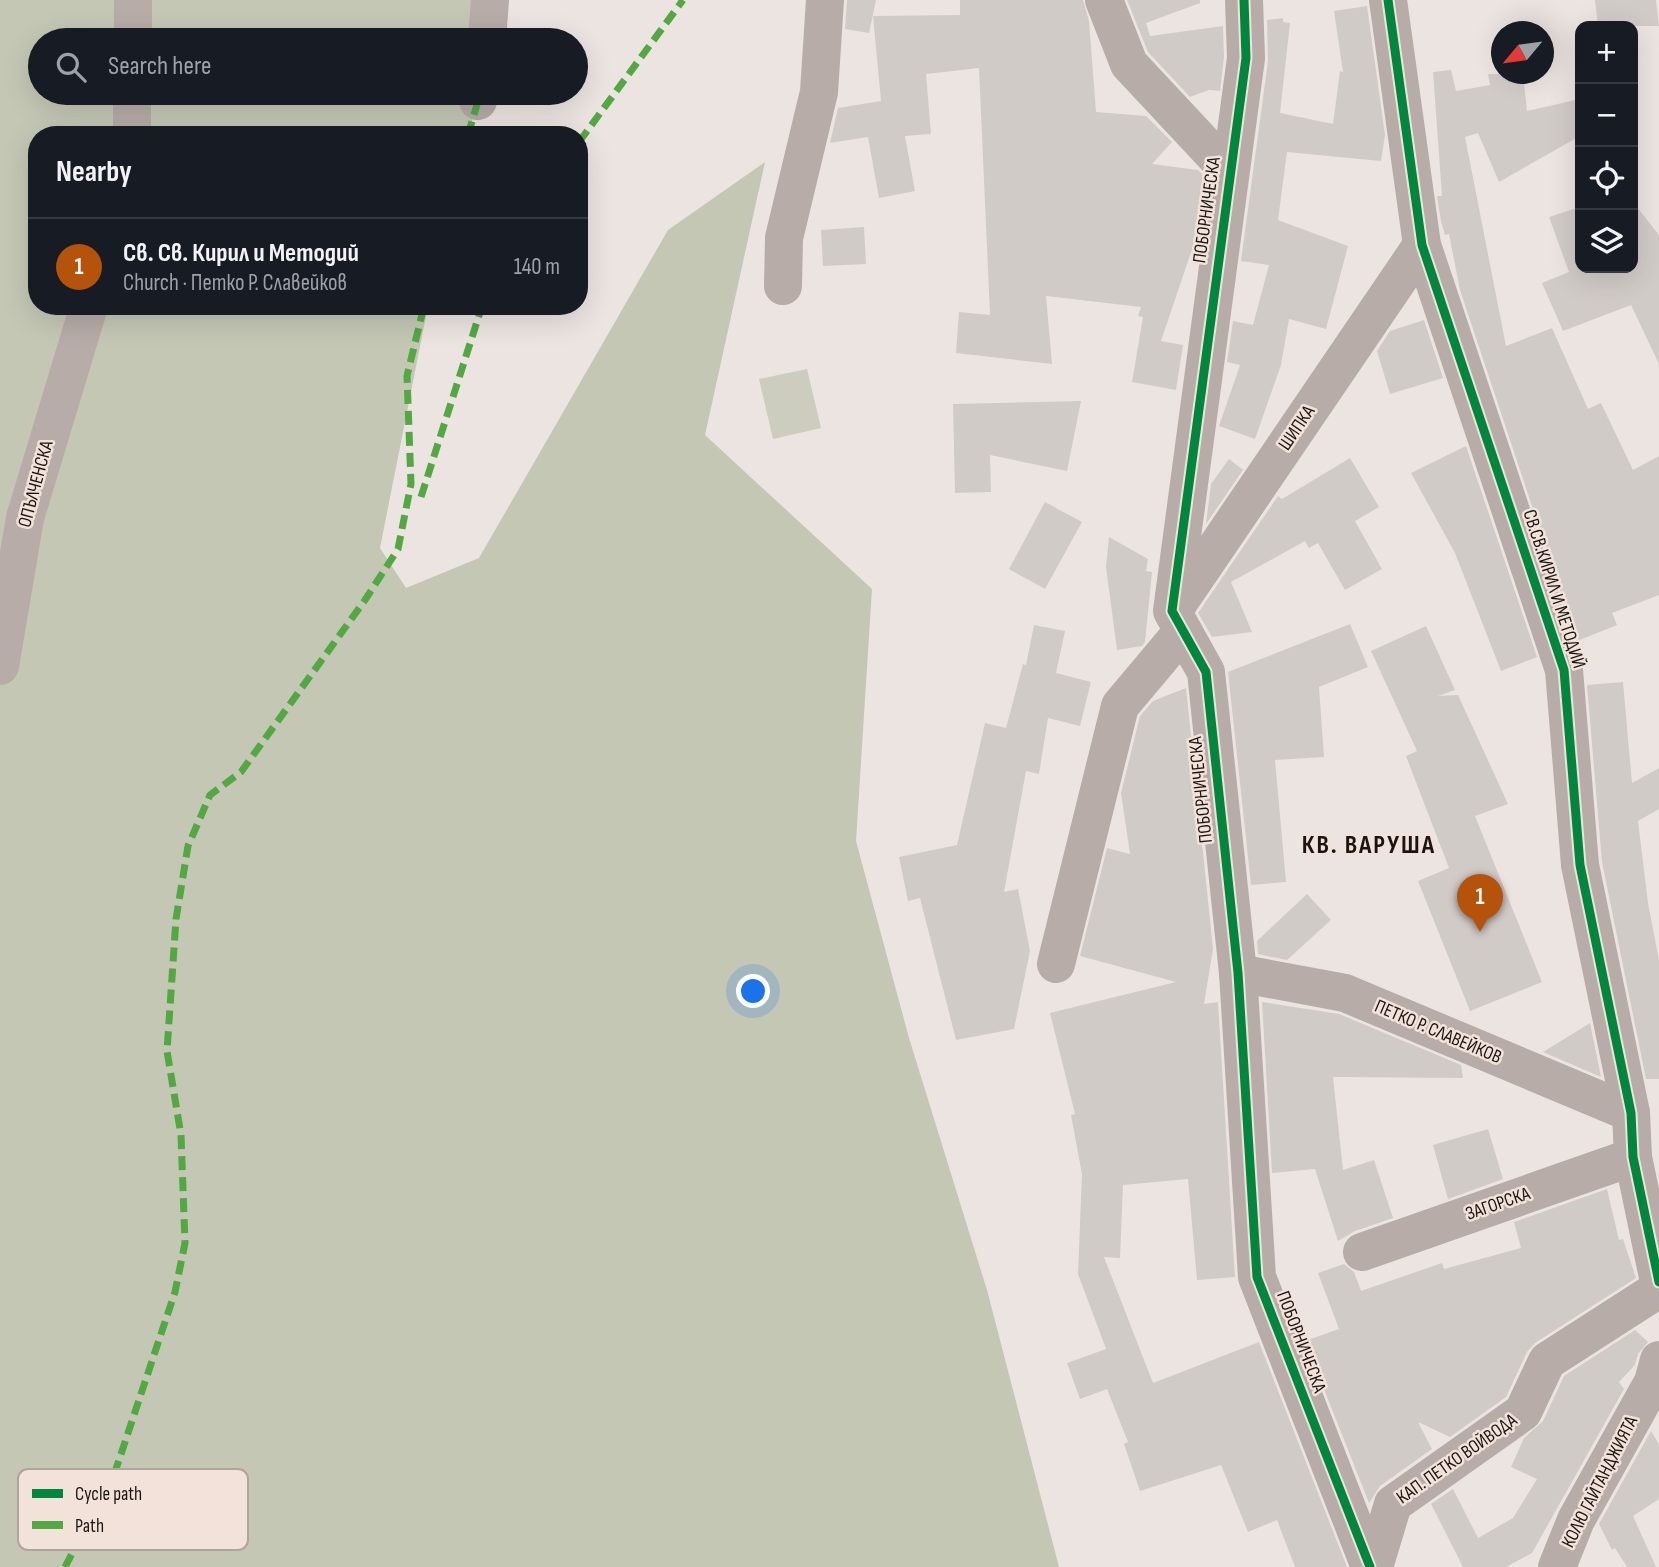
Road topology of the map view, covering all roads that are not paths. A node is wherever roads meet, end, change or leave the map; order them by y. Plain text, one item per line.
1 (133, 0) edge
2 (490, 0) edge
3 (825, 0) edge
4 (1104, 0) edge
5 (1244, 0) edge
6 (1388, 0) edge
7 (133, 28) edge
8 (488, 28) edge
9 (132, 105) edge
10 (132, 126) edge
11 (1230, 171) junction
12 (1422, 244) junction
13 (783, 286) dead end
14 (86, 315) edge
15 (1178, 621) junction
16 (0, 666) edge
17 (1056, 964) dead end
18 (1238, 973) junction
19 (1631, 1113) junction
20 (1644, 1178) edge
21 (1362, 1252) dead end
22 (1659, 1282) edge
23 (1659, 1289) edge
24 (1659, 1360) edge
25 (1372, 1567) edge
26 (1557, 1567) edge

1 - 7 street
2 - 8 street
3 - 13 street
4 - 11 street
5 - 11 street, ПОБОРНИЧЕСКА
6 - 12 street, СВ.СВ.КИРИЛ И МЕТОДИЙ
9 - 10 street
11 - 15 street, ПОБОРНИЧЕСКА
12 - 15 street, ШИПКА
12 - 19 street, СВ.СВ.КИРИЛ И МЕТОДИЙ
14 - 16 street, ОПЪЛЧЕНСКА
15 - 17 street
15 - 18 street, ПОБОРНИЧЕСКА
18 - 19 street, ПЕТКО Р. СЛАВЕЙКОВ
18 - 25 street, ПОБОРНИЧЕСКА
19 - 20 street, СВ.СВ.КИРИЛ И МЕТОДИЙ
20 - 21 street, ЗАГОРСКА
20 - 22 street, СВ.СВ.КИРИЛ И МЕТОДИЙ
23 - 25 street, КАП. ПЕТКО ВОЙВОДА
24 - 26 street, КОЛЮ ГАЙТАНДЖИЯТА

